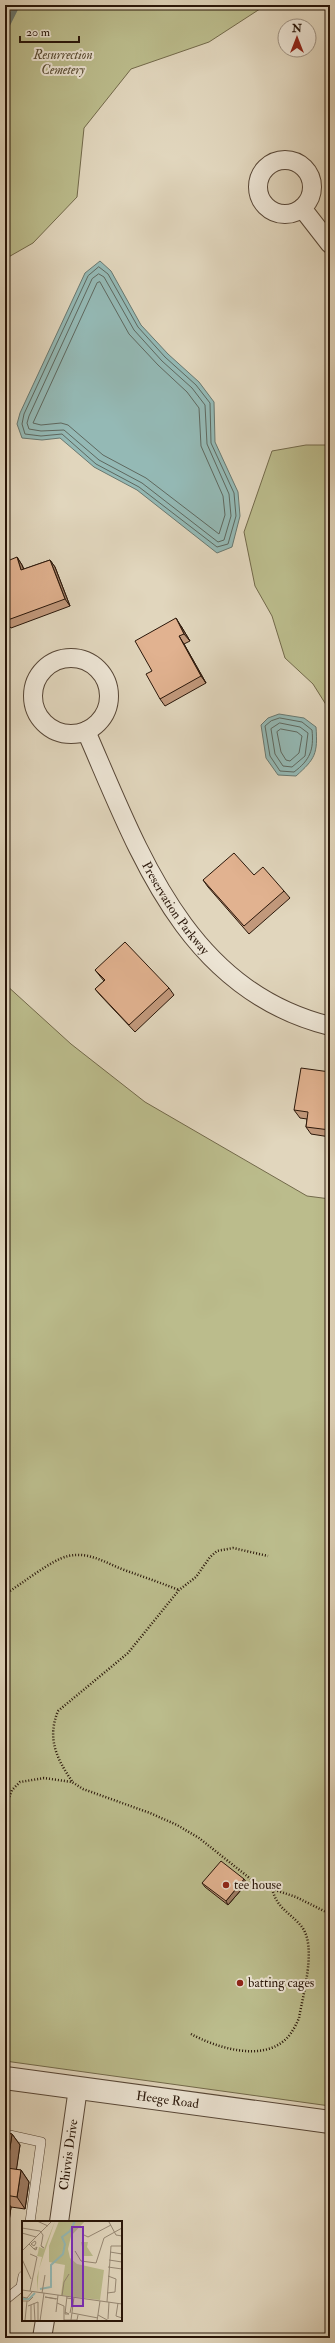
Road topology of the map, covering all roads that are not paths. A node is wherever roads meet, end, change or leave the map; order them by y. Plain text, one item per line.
1 (302, 208) dead end
2 (330, 244) edge
3 (86, 731) junction
4 (330, 1026) edge
5 (5, 2078) edge
6 (78, 2088) junction
7 (330, 2122) edge
8 (5, 2134) edge
9 (30, 2221) edge
10 (59, 2221) edge
11 (22, 2287) edge
12 (5, 2300) edge
13 (44, 2321) edge
14 (42, 2338) edge

1 - 2 street
3 - 3 street
3 - 4 street, Preservation Parkway
5 - 6 street, Heege Road
6 - 7 street, Heege Road
6 - 10 street, Chivvis Drive
8 - 9 lane
11 - 12 lane
13 - 14 street

